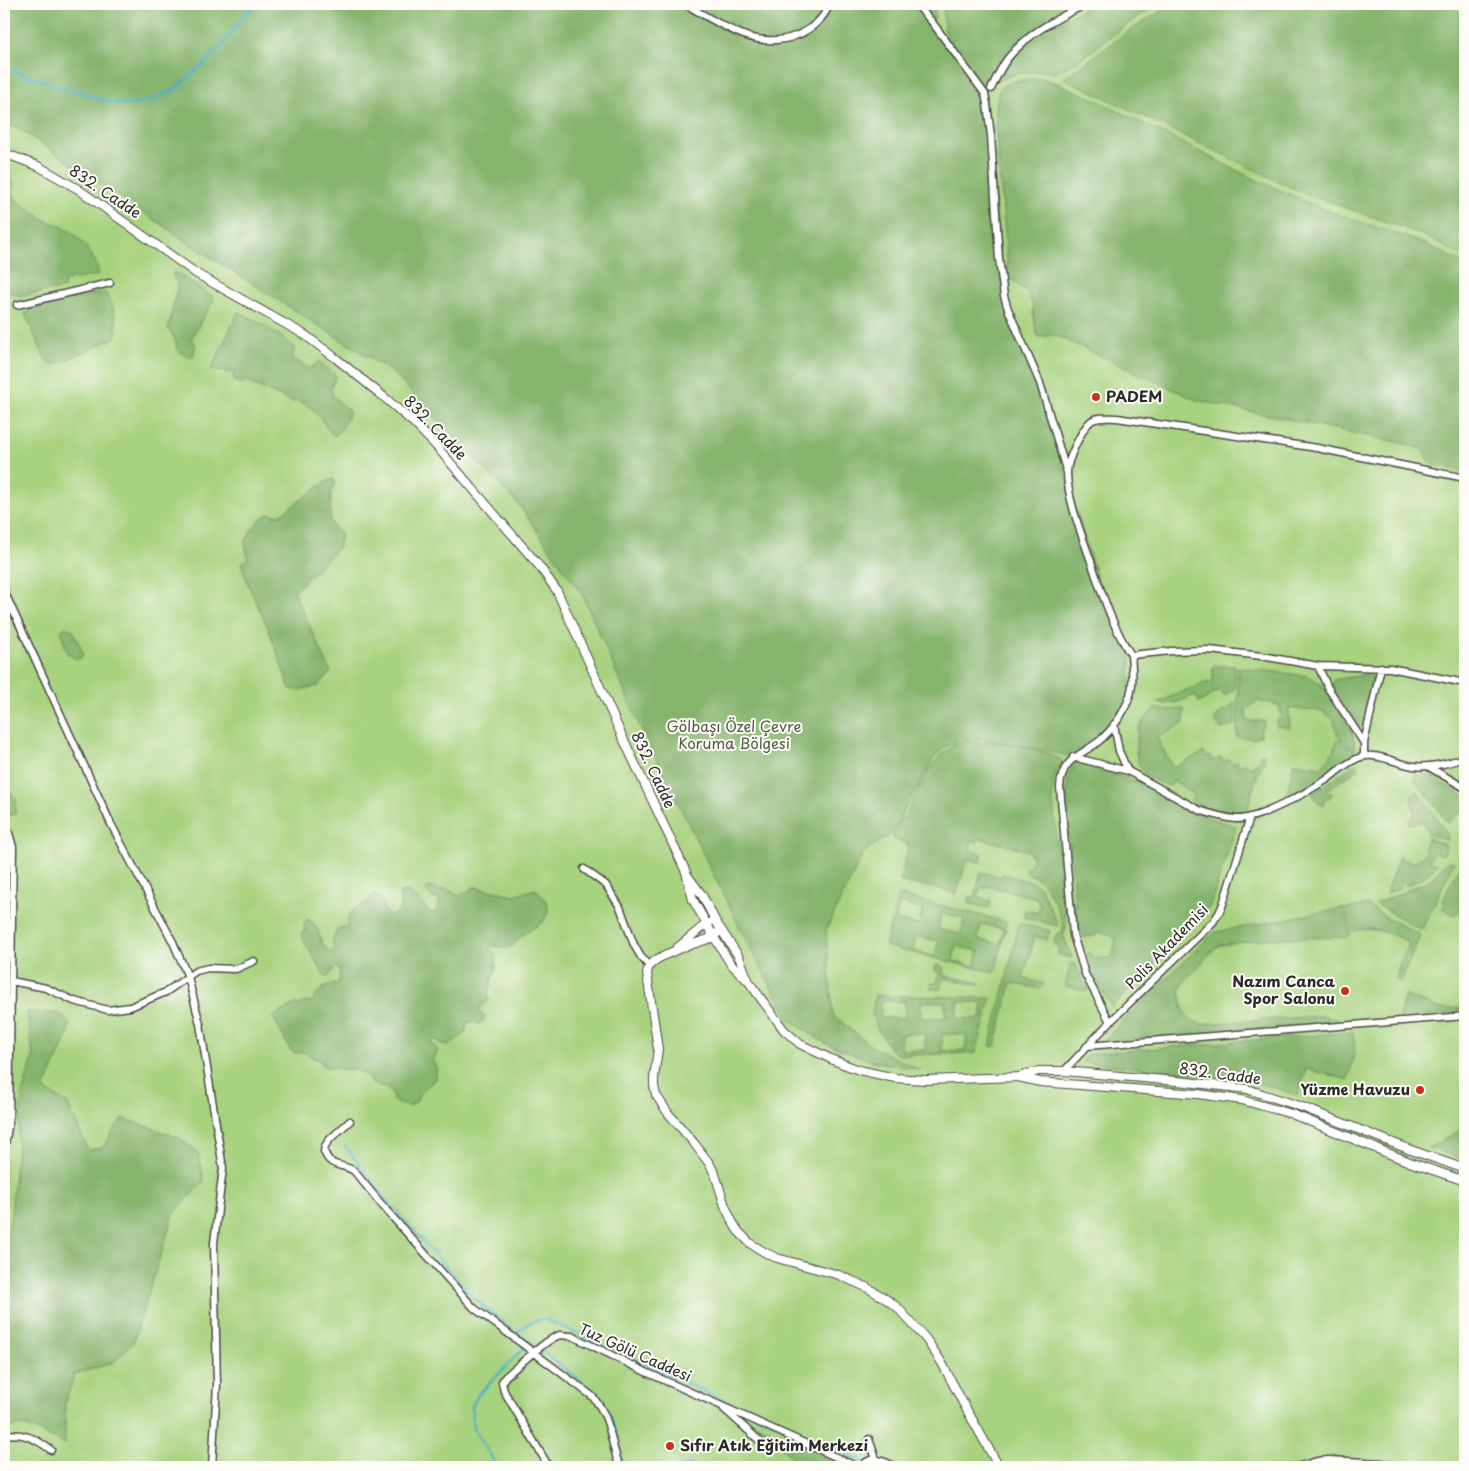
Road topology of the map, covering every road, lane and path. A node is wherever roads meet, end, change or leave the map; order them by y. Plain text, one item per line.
1 (684, 4) edge
2 (830, 4) edge
3 (916, 4) edge
4 (1086, 4) edge
5 (990, 89) dead end
6 (4, 152) edge
7 (110, 283) dead end
8 (17, 305) dead end
9 (1067, 471) junction
10 (1465, 478) edge
11 (4, 591) edge
12 (1131, 655) junction
13 (1318, 666) junction
14 (1381, 666) junction
15 (1465, 682) edge
16 (1114, 724) junction
17 (1364, 743) junction
18 (1364, 756) junction
19 (1073, 757) junction
20 (1465, 758) edge
21 (1428, 766) junction
22 (1128, 771) junction
23 (1465, 788) edge
24 (1250, 817) junction
25 (4, 824) edge
26 (584, 870) dead end
27 (686, 872) junction
28 (716, 922) junction
29 (706, 924) junction
30 (721, 930) junction
31 (714, 937) junction
32 (671, 952) junction
33 (254, 961) dead end
34 (649, 966) junction
35 (188, 976) junction
36 (11, 981) junction
37 (749, 982) junction
38 (1465, 1016) edge
39 (1110, 1022) junction
40 (7, 1035) edge
41 (1087, 1046) junction
42 (1064, 1071) junction
43 (1018, 1078) junction
44 (350, 1121) dead end
45 (1382, 1138) junction
46 (1377, 1149) junction
47 (4, 1150) edge
48 (1465, 1169) edge
49 (1465, 1181) edge
50 (533, 1348) junction
51 (720, 1404) junction
52 (4, 1436) edge
53 (869, 1439) dead end
54 (761, 1442) dead end
55 (50, 1450) dead end
56 (876, 1459) junction
57 (863, 1465) edge
58 (212, 1467) edge
59 (549, 1467) edge
60 (620, 1467) edge
61 (897, 1467) edge
62 (1000, 1467) edge
63 (1297, 1467) edge
64 (1402, 1467) edge

1 - 2 street
3 - 9 street
4 - 5 street
6 - 27 street, 832. Cadde
7 - 8 street
9 - 10 street
9 - 12 street
11 - 35 street
12 - 13 street
12 - 16 street
13 - 14 street
13 - 17 street
14 - 15 street
14 - 17 street
16 - 19 street
16 - 22 street
17 - 18 street
18 - 21 street
18 - 24 street
19 - 22 street
19 - 39 street
20 - 21 street
21 - 23 street
22 - 24 street
24 - 39 street, Polis Akademisi
25 - 36 street
26 - 34 street
27 - 28 street, 832. Cadde
27 - 29 street, 832. Cadde
28 - 29 street
28 - 30 street, 832. Cadde
29 - 31 street, 832. Cadde
29 - 32 street
30 - 31 street
30 - 37 street, 832. Cadde
31 - 32 street
31 - 37 street, 832. Cadde
32 - 34 street
33 - 35 street
34 - 62 street
35 - 36 street
35 - 58 street
36 - 40 street
37 - 43 street, 832. Cadde
38 - 41 street
39 - 41 street, Polis Akademisi
40 - 47 street
41 - 42 street, Polis Akademisi
42 - 43 street, 832. Cadde
42 - 45 street, 832. Cadde
43 - 46 street, 832. Cadde
44 - 50 street
45 - 46 street
45 - 48 street, 832. Cadde
46 - 49 street, 832. Cadde
50 - 51 street, Tuz Gölü Caddesi
50 - 59 street, Tuz Gölü Caddesi
50 - 60 street
51 - 54 street
51 - 57 street, Tuz Gölü Caddesi
52 - 55 street
53 - 56 street
56 - 57 street
56 - 61 street
63 - 64 street

